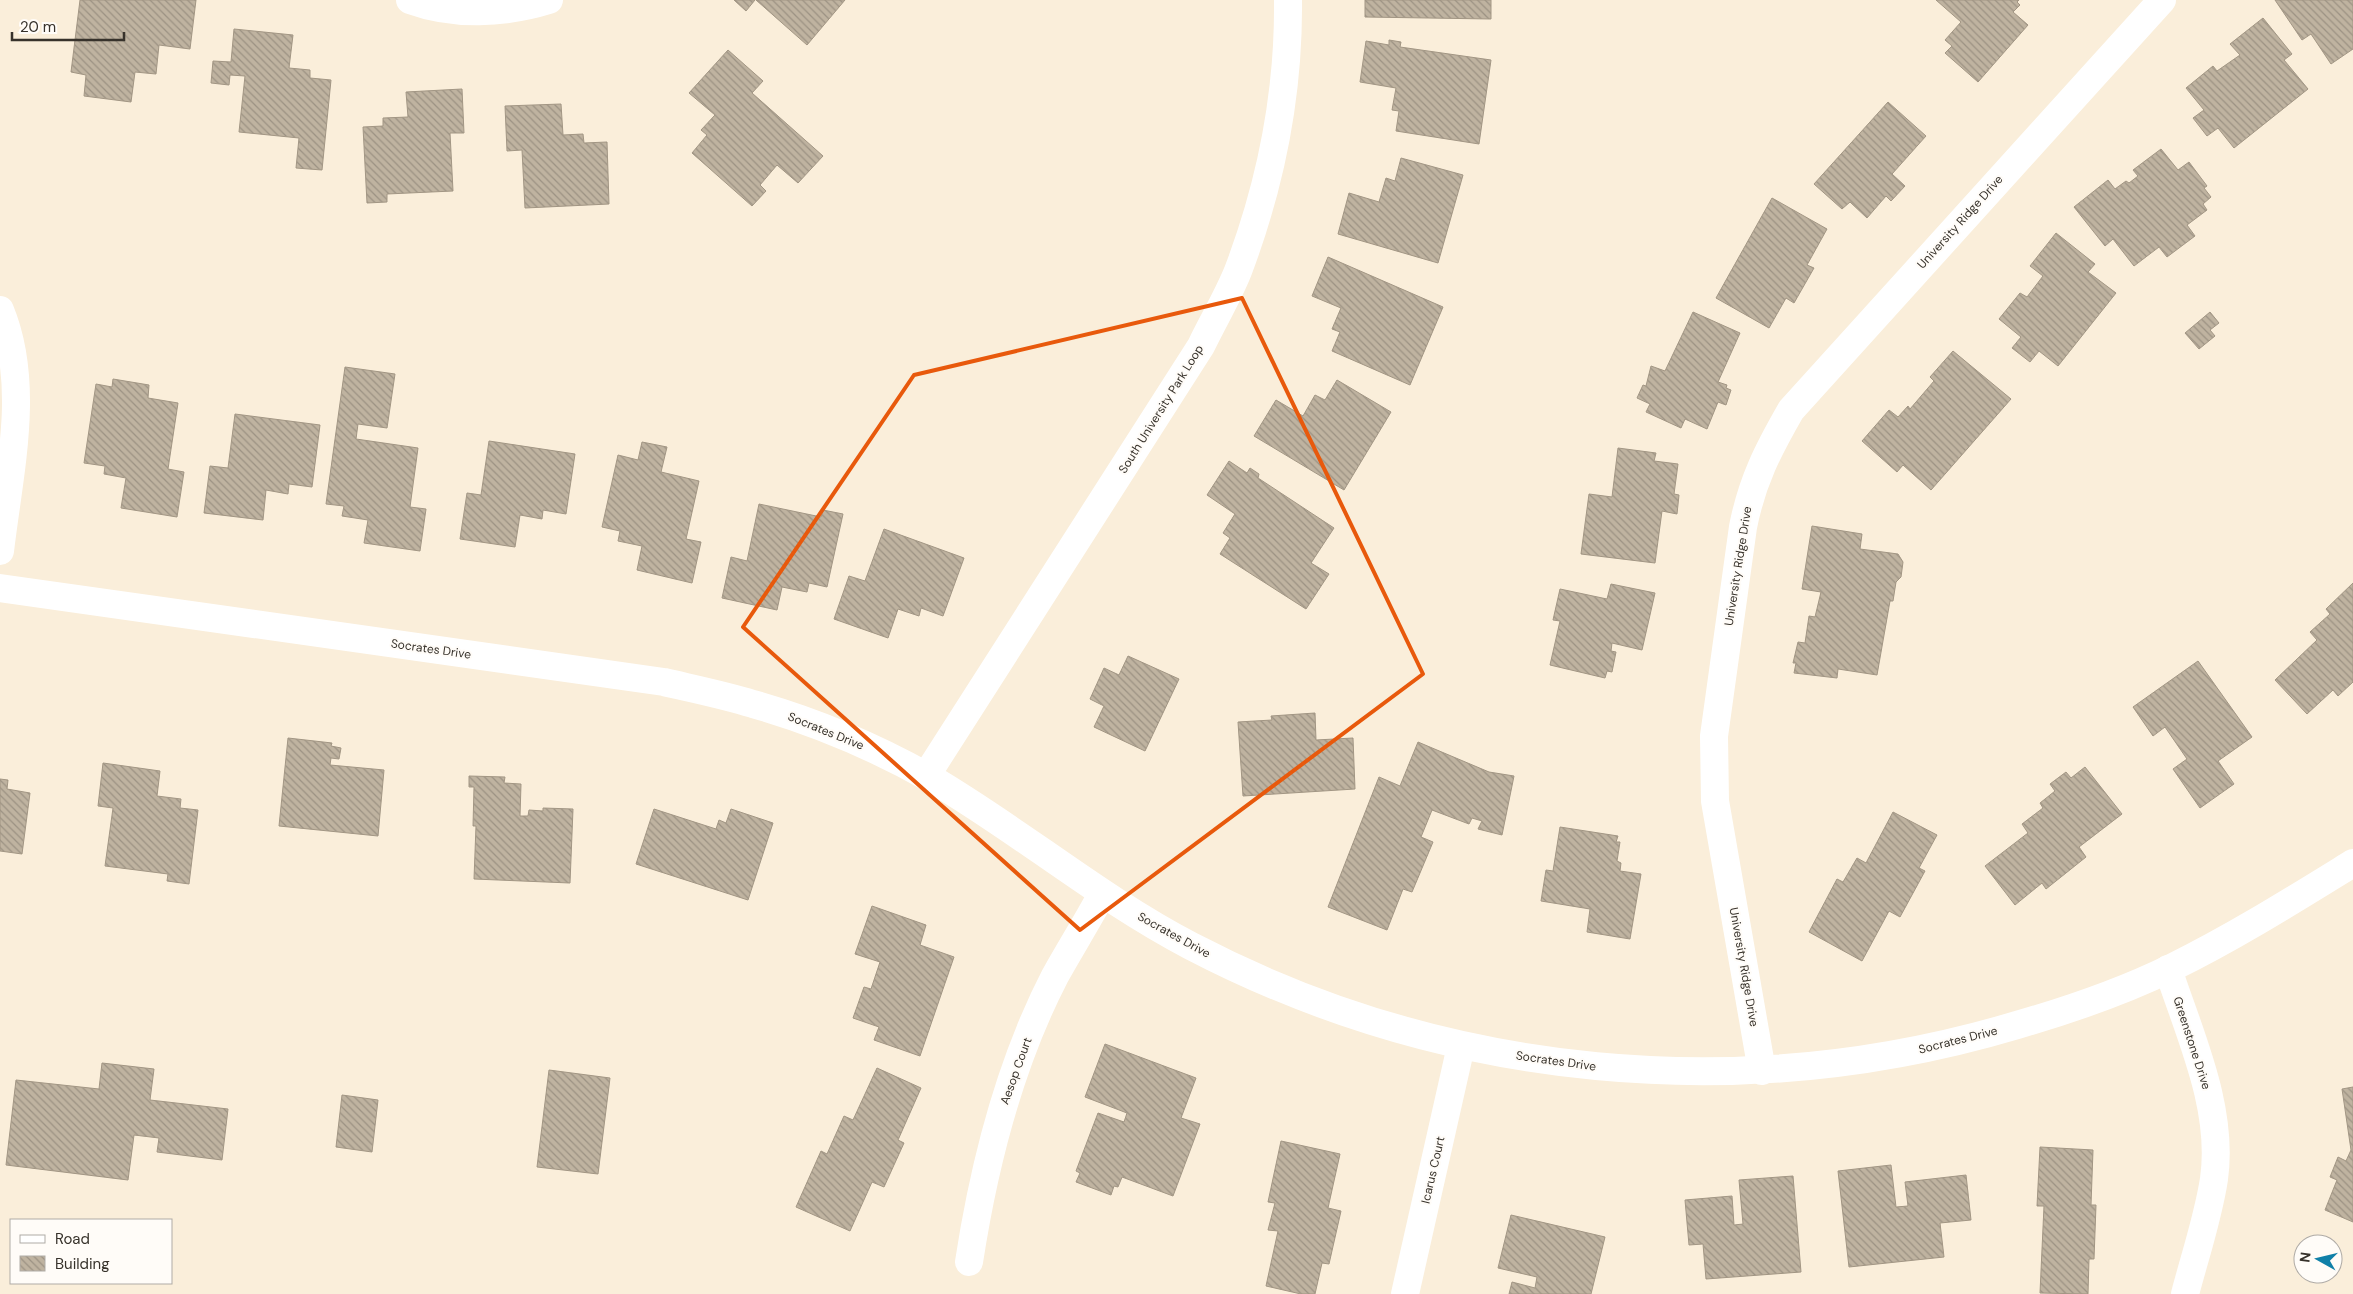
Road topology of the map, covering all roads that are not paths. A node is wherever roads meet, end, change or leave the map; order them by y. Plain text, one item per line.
1 (410, 0) edge
2 (549, 0) edge
3 (1288, 0) edge
4 (2162, 0) edge
5 (0, 310) edge
6 (0, 551) edge
7 (0, 588) edge
8 (926, 776) junction
9 (2353, 863) edge
10 (1102, 894) junction
11 (2168, 969) junction
12 (1461, 1046) junction
13 (1762, 1071) junction
14 (969, 1262) dead end
15 (1405, 1294) edge
16 (2185, 1294) edge

1 - 2 street
3 - 8 street, South University Park Loop
4 - 13 street, University Ridge Drive
5 - 6 street
7 - 8 street, Socrates Drive
8 - 10 street, Socrates Drive
9 - 11 street, Socrates Drive
10 - 12 street, Socrates Drive
10 - 14 street, Aesop Court
11 - 13 street, Socrates Drive
11 - 16 street, Greenstone Drive
12 - 13 street, Socrates Drive
12 - 15 street, Icarus Court

